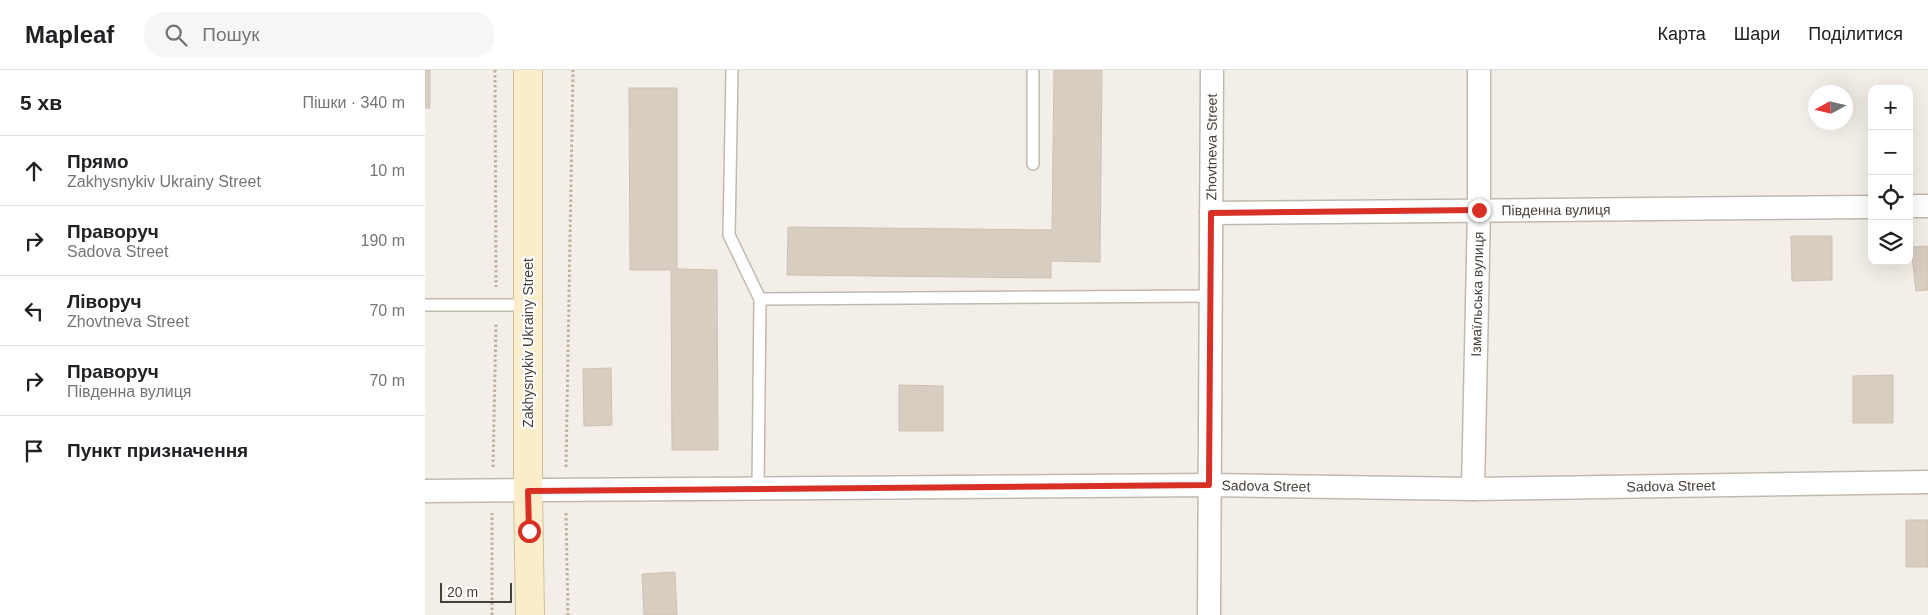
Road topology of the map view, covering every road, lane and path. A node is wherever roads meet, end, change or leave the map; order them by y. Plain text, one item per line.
1 (495, 70) edge
2 (528, 70) edge
3 (573, 70) edge
4 (732, 70) edge
5 (1033, 70) edge
6 (1213, 70) edge
7 (1479, 70) edge
8 (1033, 164) dead end
9 (1913, 206) edge
10 (1928, 206) edge
11 (1868, 207) edge
12 (1479, 210) junction
13 (1211, 213) junction
14 (1211, 296) junction
15 (760, 299) junction
16 (425, 305) edge
17 (496, 305) junction
18 (528, 305) junction
19 (1928, 482) edge
20 (1209, 485) junction
21 (758, 489) junction
22 (1473, 489) junction
23 (565, 490) junction
24 (425, 491) edge
25 (492, 491) junction
26 (528, 491) junction
27 (492, 615) edge
28 (530, 615) edge
29 (567, 615) edge
30 (1209, 615) edge

1 - 17 path
2 - 18 main road, Zakhysnykiv Ukrainy Street
3 - 23 path
4 - 15 lane
5 - 8 lane
6 - 13 street, Zhovtneva Street
7 - 12 street, Ізмаїльська вулиця
9 - 10 street
11 - 12 street, Південна вулиця
12 - 13 street, Південна вулиця
12 - 22 street, Ізмаїльська вулиця
13 - 14 street, Zhovtneva Street
14 - 15 lane
14 - 20 street, Zhovtneva Street
15 - 21 lane
16 - 17 lane
17 - 18 lane
17 - 25 path
18 - 26 main road, Zakhysnykiv Ukrainy Street
19 - 22 street, Sadova Street
20 - 21 street, Sadova Street
20 - 22 street, Sadova Street
20 - 30 street, Zhovtneva Street
21 - 23 street, Sadova Street
23 - 26 street, Sadova Street
23 - 29 path
24 - 25 street, Sadova Street
25 - 26 street, Sadova Street
25 - 27 path
26 - 28 main road, Zakhysnykiv Ukrainy Street

